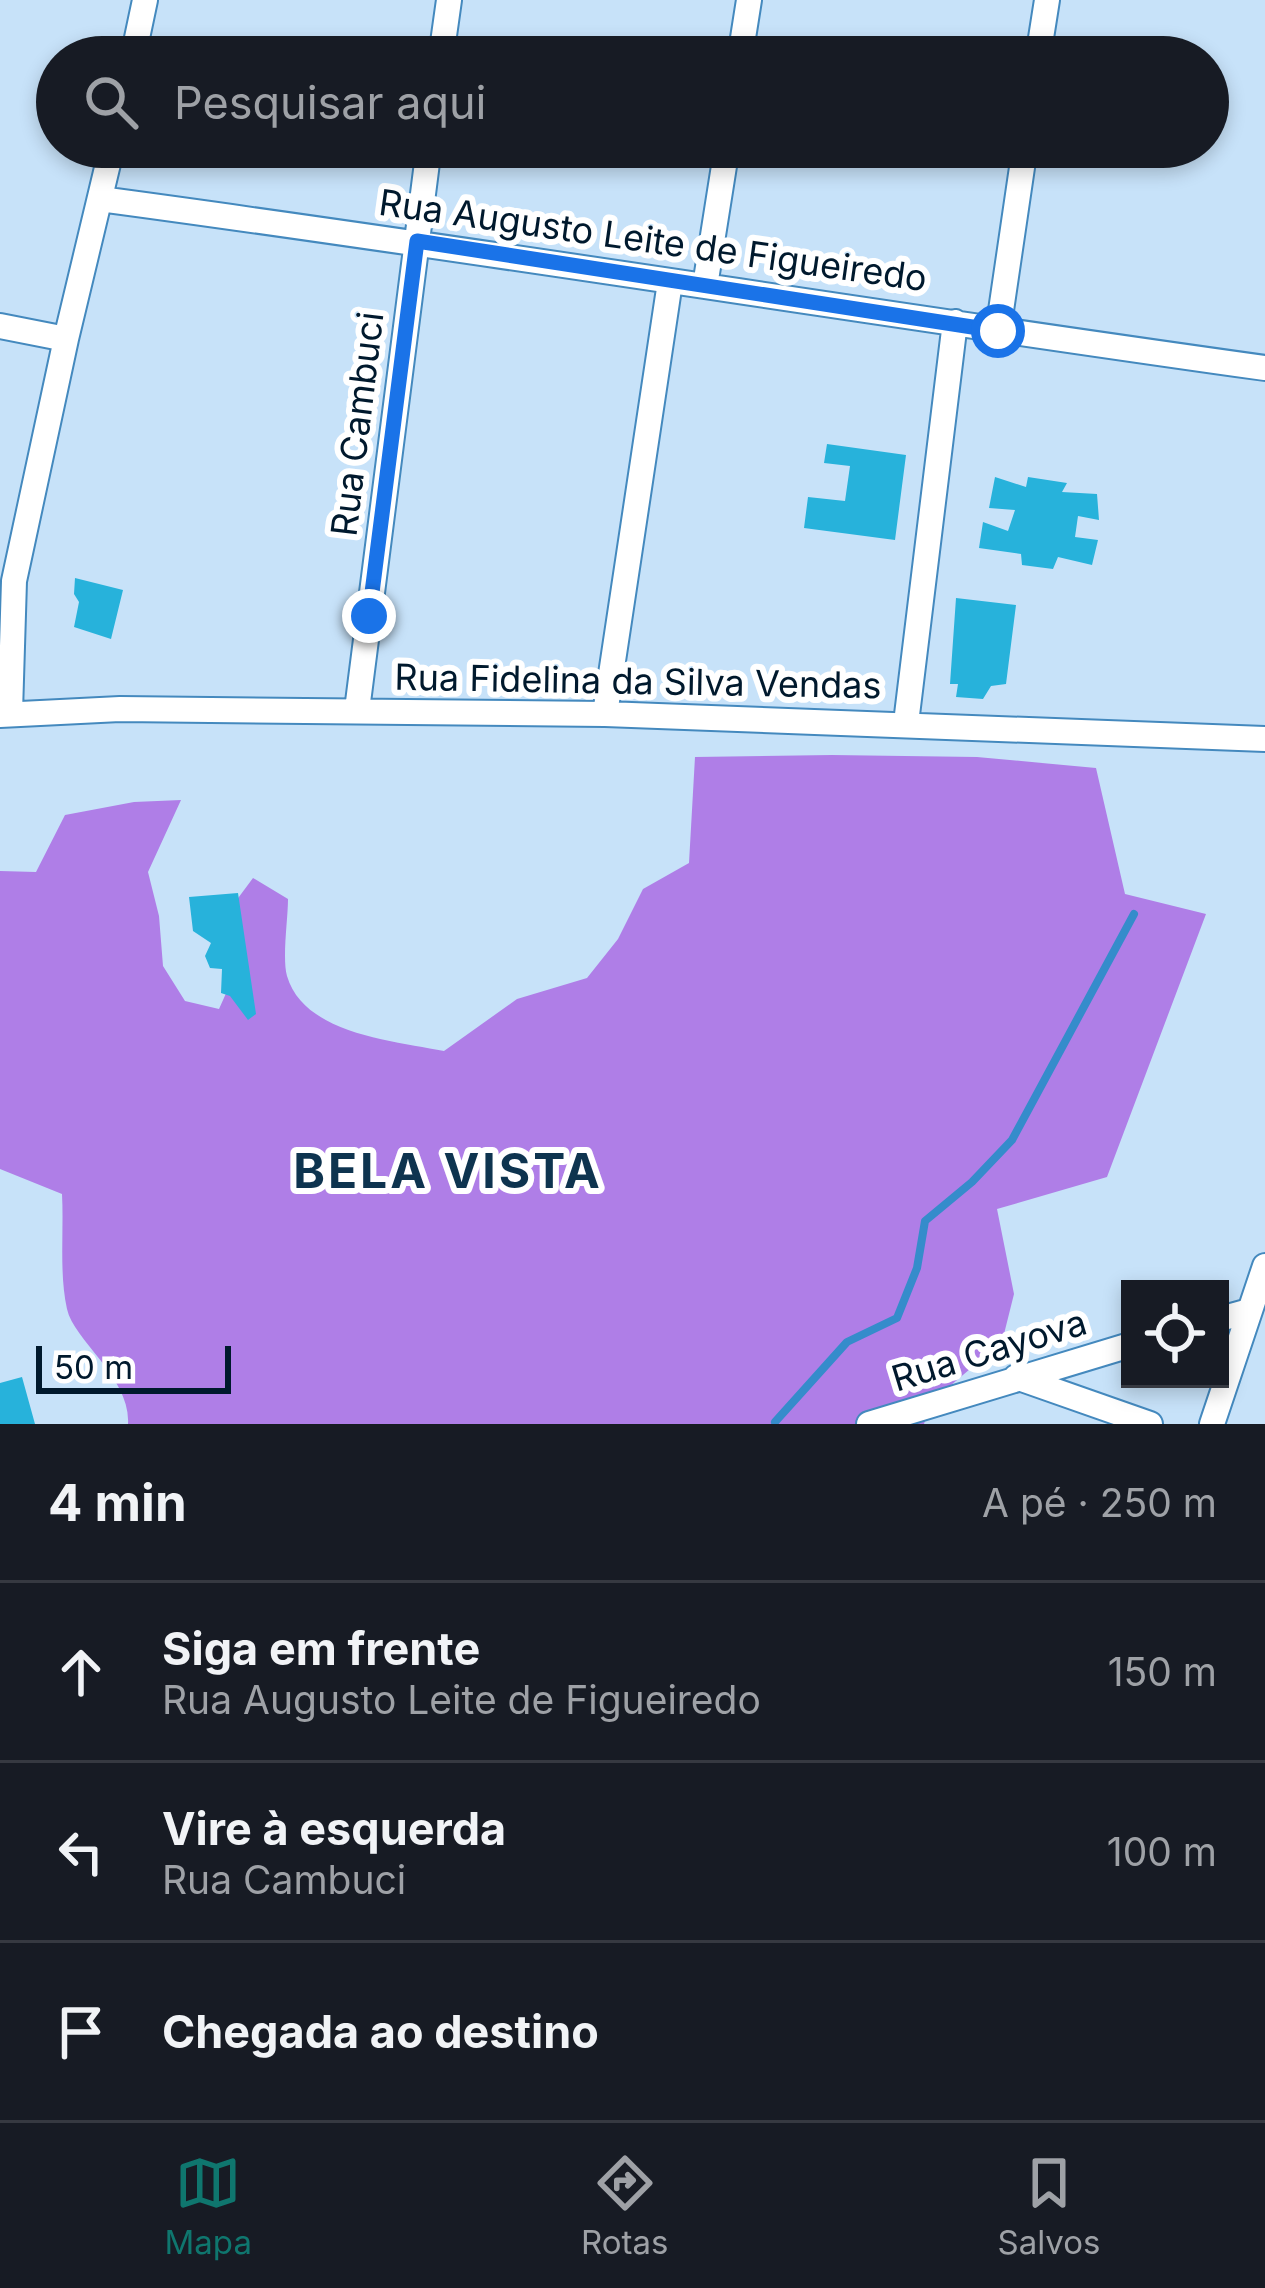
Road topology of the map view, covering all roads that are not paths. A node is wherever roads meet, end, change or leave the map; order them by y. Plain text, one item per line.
1 (146, 0) edge
2 (448, 0) edge
3 (749, 0) edge
4 (1047, 0) edge
5 (138, 36) edge
6 (444, 36) edge
7 (743, 36) edge
8 (1041, 36) edge
9 (107, 168) edge
10 (426, 168) edge
11 (724, 168) edge
12 (1022, 168) edge
13 (100, 199) junction
14 (417, 241) junction
15 (670, 282) junction
16 (705, 286) junction
17 (955, 322) junction
18 (0, 326) edge
19 (998, 331) junction
20 (66, 339) junction
21 (1265, 368) edge
22 (7, 579) edge
23 (358, 710) junction
24 (5, 713) edge
25 (605, 714) junction
26 (906, 723) junction
27 (1265, 739) edge
28 (1265, 1267) edge
29 (1249, 1311) junction
30 (1229, 1317) edge
31 (1121, 1348) edge
32 (1016, 1377) junction
33 (869, 1424) edge
34 (1150, 1424) edge
35 (1212, 1424) edge

1 - 5 street
2 - 6 street
3 - 7 street
4 - 8 street
9 - 13 street
10 - 14 street, Rua Cambuci
11 - 16 street
12 - 19 street
13 - 14 street, Rua Augusto Leite de Figueiredo
13 - 20 street
14 - 15 street, Rua Augusto Leite de Figueiredo
14 - 23 street, Rua Cambuci
15 - 16 street, Rua Augusto Leite de Figueiredo
15 - 25 street
16 - 17 street, Rua Augusto Leite de Figueiredo
17 - 19 street, Rua Augusto Leite de Figueiredo
17 - 26 street
18 - 20 street
19 - 21 street, Rua Augusto Leite de Figueiredo
20 - 22 street
22 - 24 street
23 - 24 street, Rua Fidelina da Silva Vendas
23 - 25 street, Rua Fidelina da Silva Vendas
25 - 26 street, Rua Fidelina da Silva Vendas
26 - 27 street, Rua Fidelina da Silva Vendas
28 - 29 street
29 - 30 street
29 - 35 street
31 - 32 street, Rua Cayova
32 - 33 street, Rua Cayova
32 - 34 street

